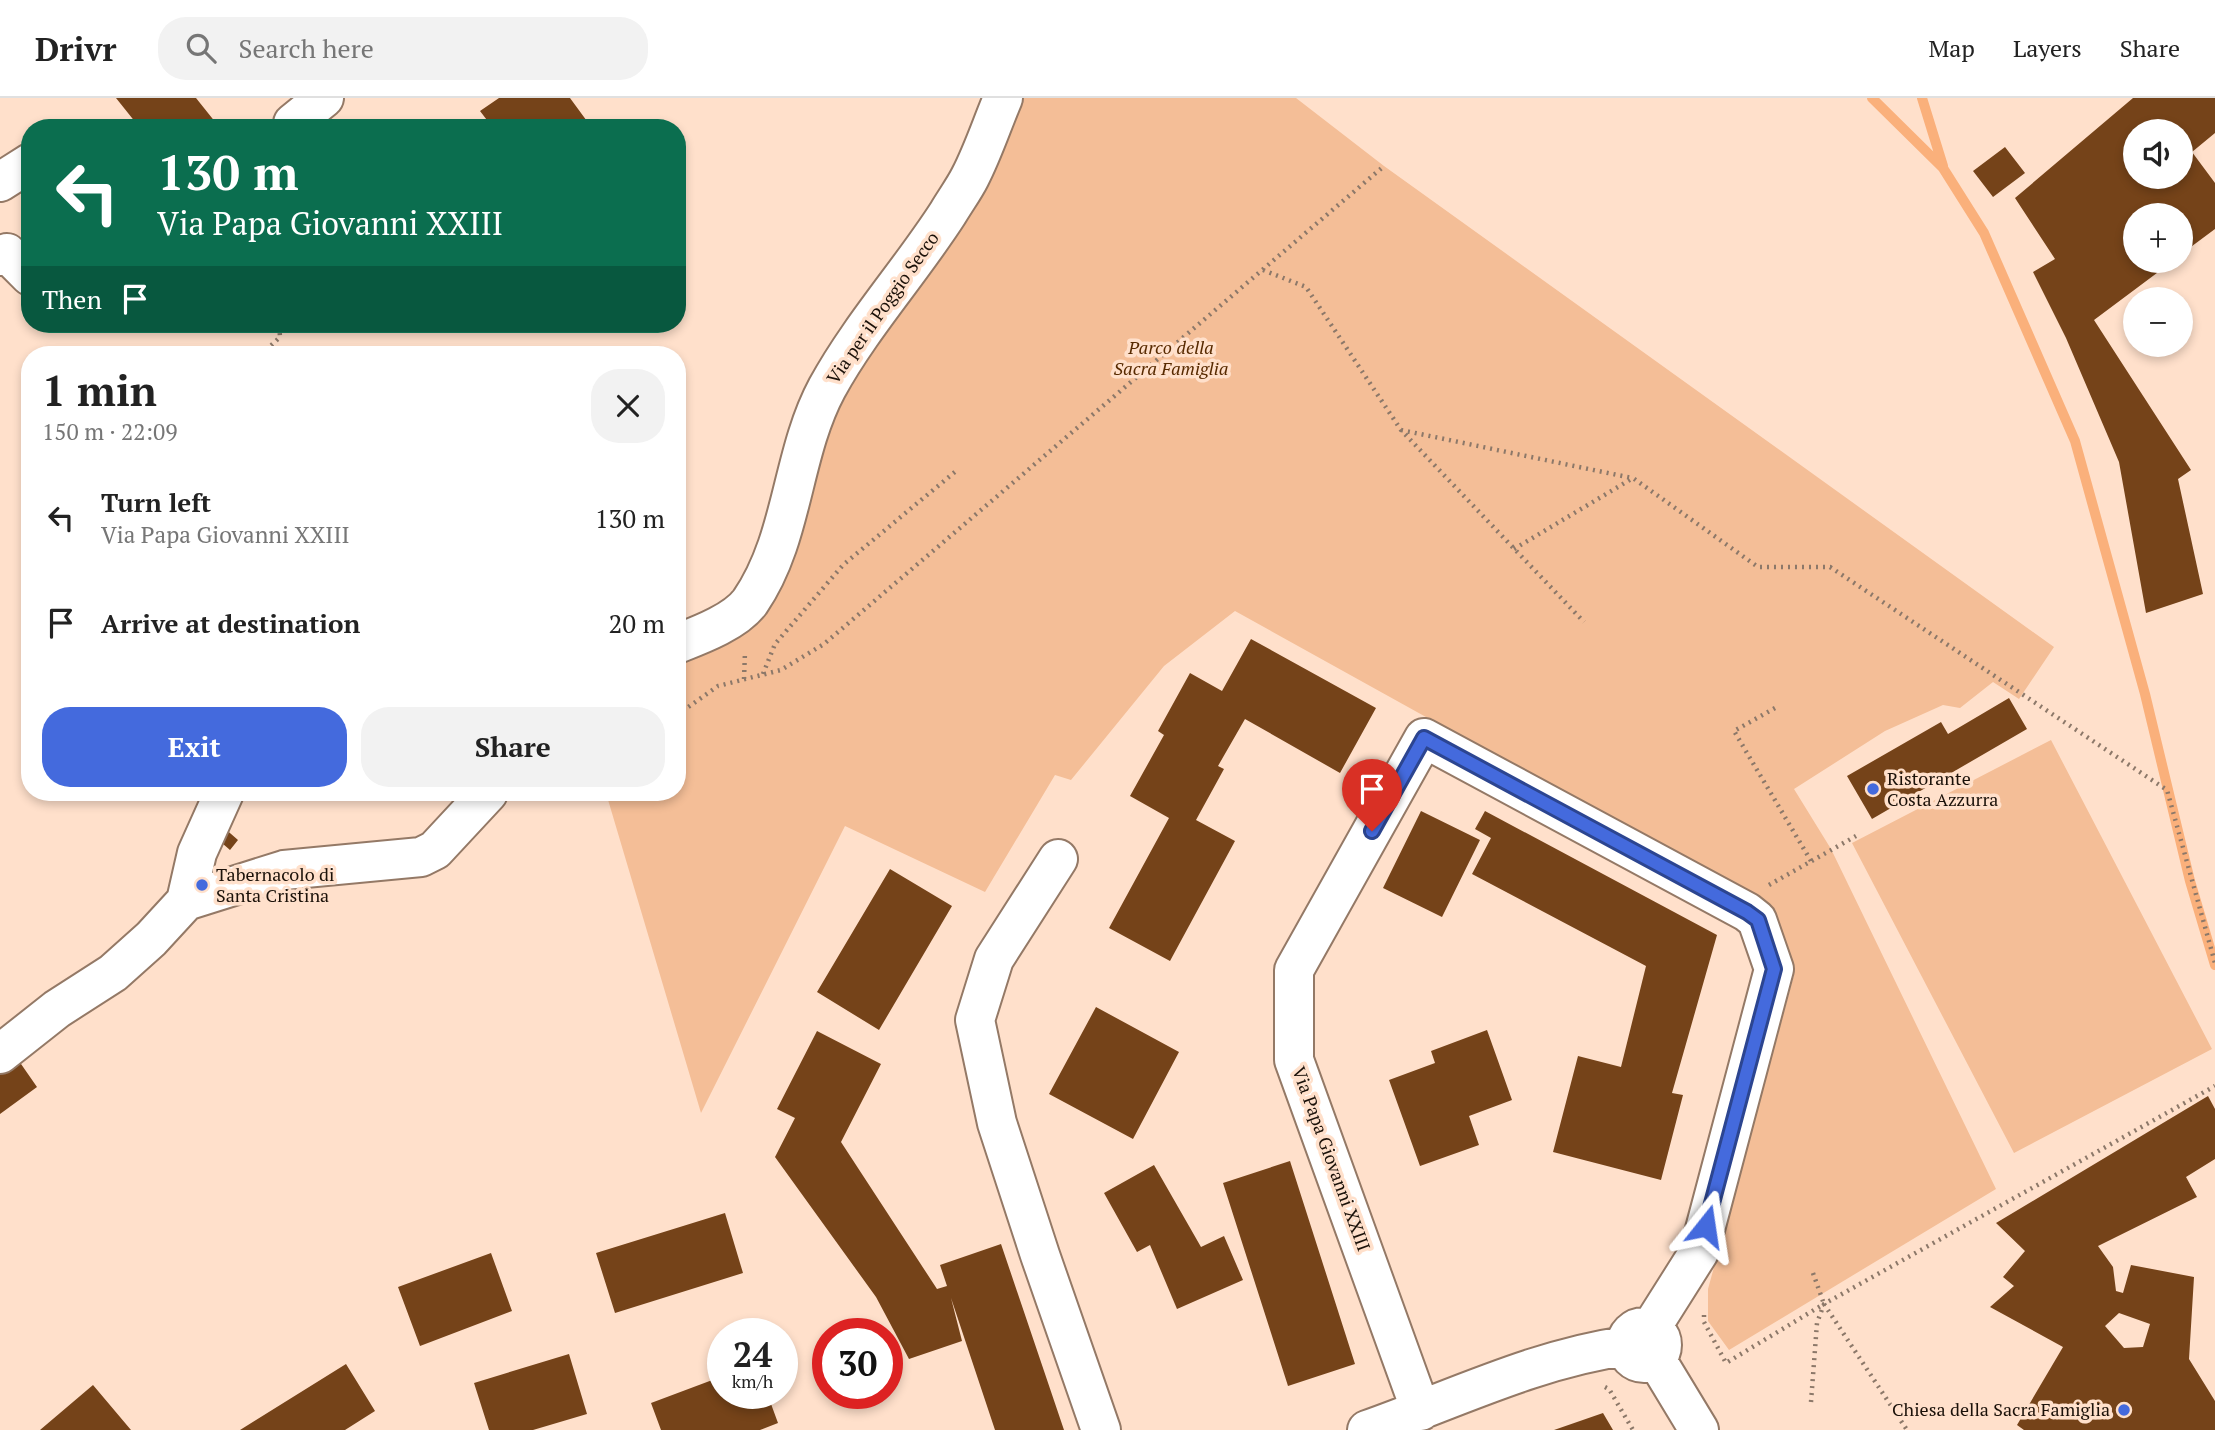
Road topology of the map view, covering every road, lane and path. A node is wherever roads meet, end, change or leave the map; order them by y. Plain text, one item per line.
1 (324, 98) edge
2 (1003, 98) edge
3 (297, 119) edge
4 (1384, 166) dead end
5 (21, 169) edge
6 (0, 182) edge
7 (1263, 270) junction
8 (1401, 430) junction
9 (956, 471) dead end
10 (1633, 478) junction
11 (1514, 549) junction
12 (1584, 622) dead end
13 (686, 641) edge
14 (762, 675) junction
15 (1775, 708) dead end
16 (686, 709) edge
17 (220, 801) edge
18 (481, 801) edge
19 (1856, 836) dead end
20 (1058, 859) dead end
21 (1811, 861) junction
22 (186, 901) junction
23 (1747, 912) junction
24 (2215, 963) edge
25 (0, 1054) edge
26 (2215, 1086) edge
27 (1813, 1273) dead end
28 (1824, 1304) junction
29 (1703, 1308) dead end
30 (1644, 1344) junction
31 (1598, 1384) dead end
32 (1811, 1402) dead end
33 (1421, 1411) junction
34 (1101, 1430) edge
35 (1367, 1430) edge
36 (1633, 1430) edge
37 (1699, 1430) edge
38 (1907, 1430) edge

1 - 3 street
2 - 13 street, Via per il Poggio Secco
4 - 7 path
5 - 6 street
7 - 8 path
7 - 14 path
8 - 10 path
8 - 11 path
9 - 14 path
10 - 11 path
10 - 24 path
11 - 12 path
14 - 16 path
15 - 21 path
17 - 22 street
18 - 22 street
19 - 21 path
20 - 34 street
21 - 23 path
22 - 25 street
23 - 30 street, Via Papa Giovanni XXIII
23 - 33 street, Via Papa Giovanni XXIII
26 - 28 path
27 - 28 path
28 - 29 path
28 - 32 path
28 - 38 path
30 - 33 street
30 - 37 street
31 - 36 path
33 - 35 street

